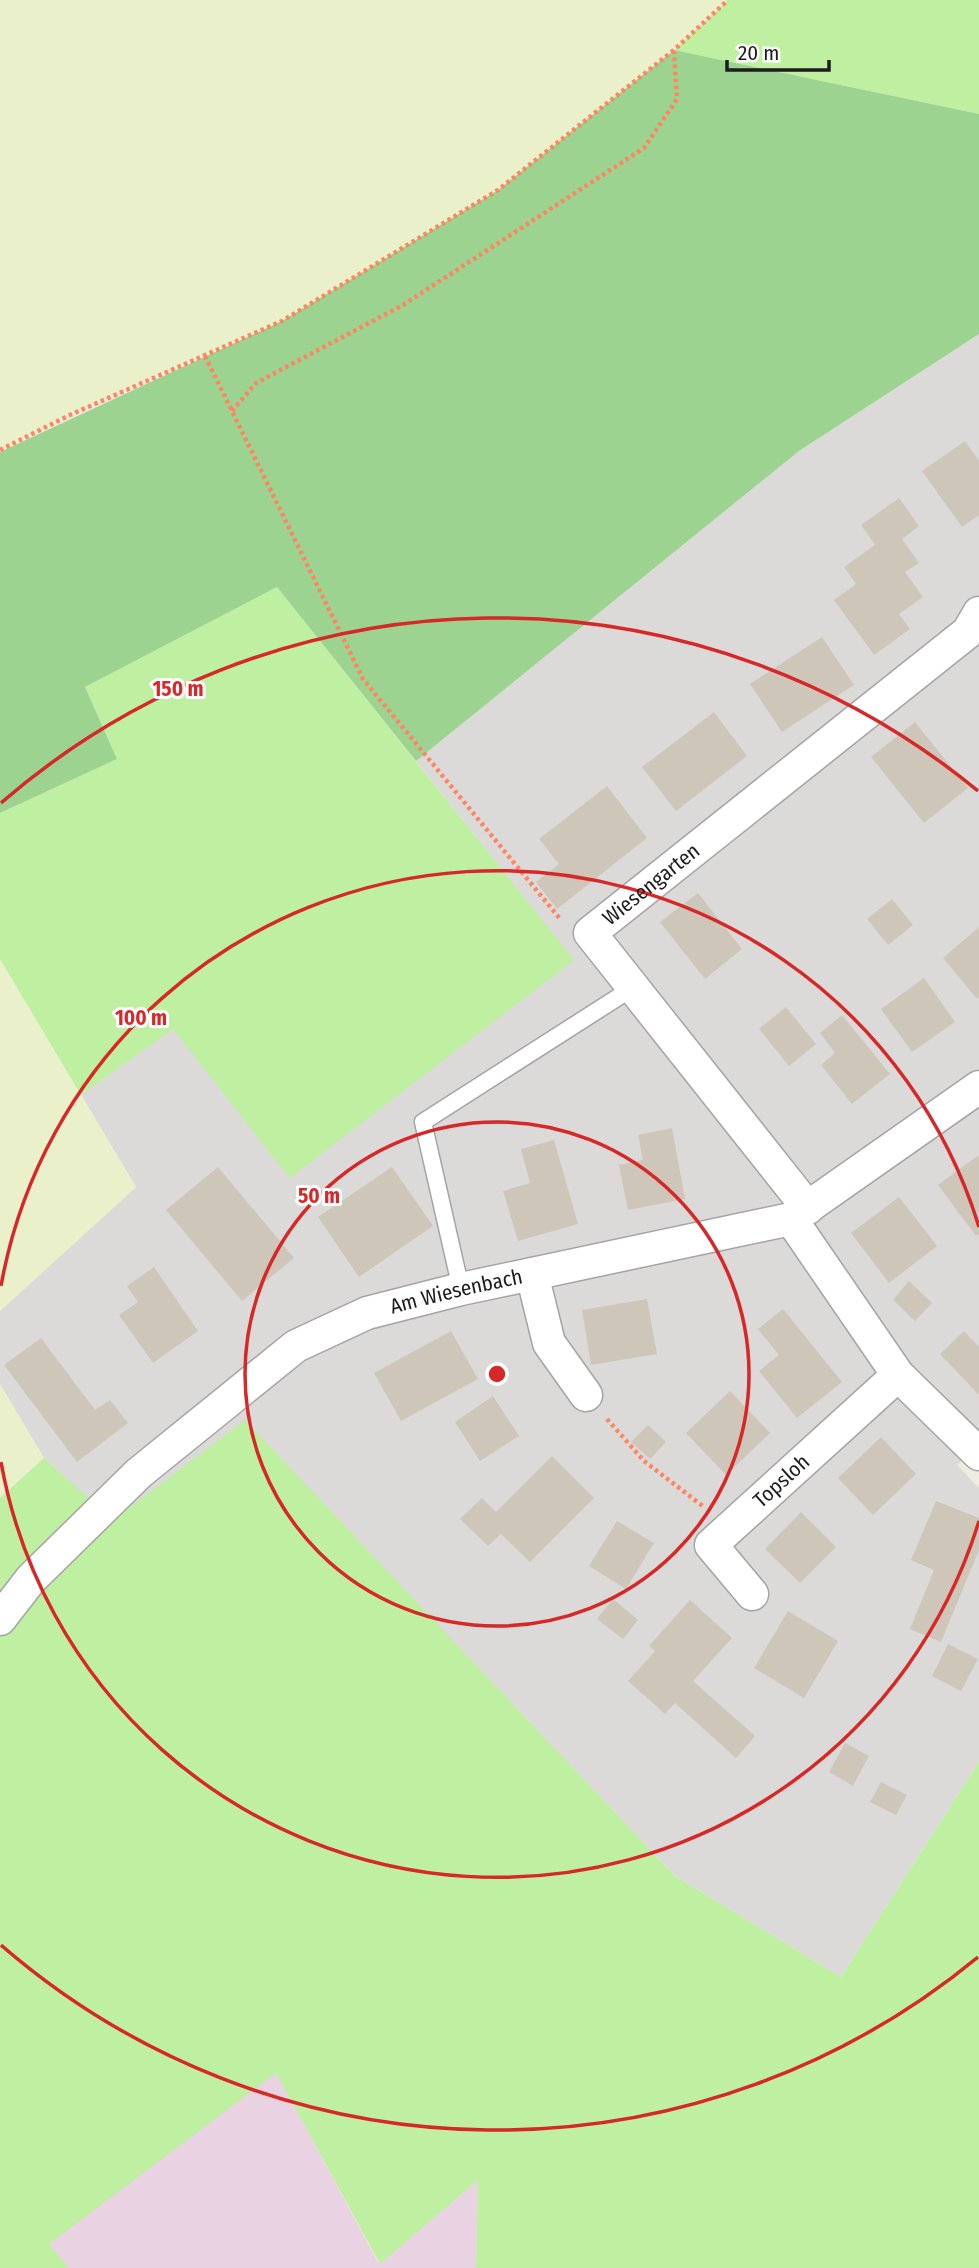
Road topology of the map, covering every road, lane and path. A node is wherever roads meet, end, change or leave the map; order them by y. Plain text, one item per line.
1 (727, 0) edge
2 (674, 50) junction
3 (205, 356) junction
4 (232, 411) junction
5 (0, 450) edge
6 (979, 612) edge
7 (590, 933) junction
8 (634, 987) junction
9 (979, 1087) edge
10 (799, 1214) junction
11 (532, 1274) junction
12 (461, 1289) junction
13 (898, 1375) junction
14 (586, 1395) joint
15 (979, 1454) edge
16 (730, 1528) junction
17 (752, 1594) dead end
18 (0, 1619) edge

1 - 2 path
2 - 3 path
2 - 4 path
3 - 4 path
3 - 5 path
4 - 7 path
6 - 7 street, Wiesengarten
7 - 8 street, Wiesengarten
8 - 10 street, Wiesengarten
8 - 12 lane
9 - 10 street, Am Wiesenbach
10 - 11 street, Am Wiesenbach
10 - 13 street
11 - 12 street, Am Wiesenbach
11 - 14 street
12 - 18 street, Am Wiesenbach
13 - 15 street
13 - 16 street, Topsloh
14 - 16 path
16 - 17 street, Topsloh

